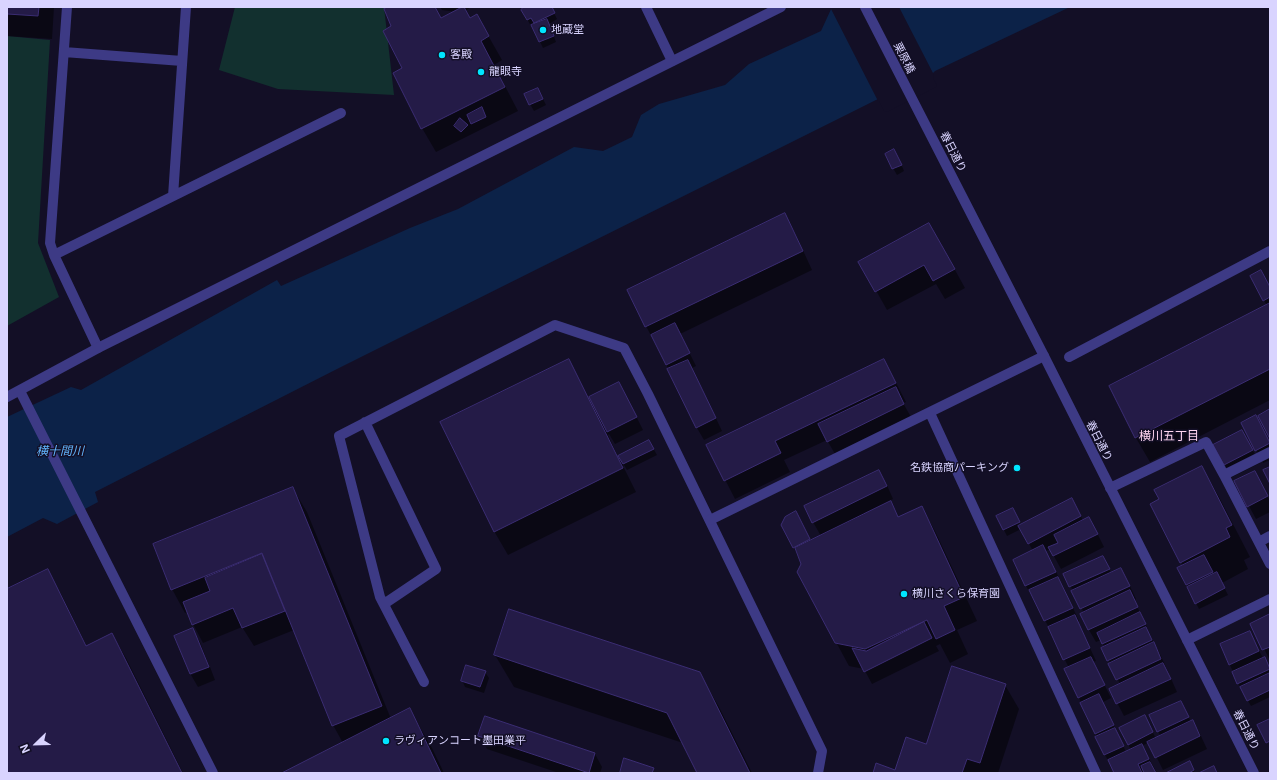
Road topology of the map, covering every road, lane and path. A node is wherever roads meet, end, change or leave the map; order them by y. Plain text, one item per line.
1 (67, 7) edge
2 (186, 7) edge
3 (646, 7) edge
4 (781, 7) edge
5 (865, 7) edge
6 (64, 52) junction
7 (182, 61) junction
8 (672, 61) junction
9 (341, 113) dead end
10 (922, 120) joint
11 (173, 196) junction
12 (1270, 251) edge
13 (54, 255) junction
14 (98, 348) junction
15 (1044, 356) junction
16 (1069, 357) dead end
17 (20, 391) junction
18 (7, 397) edge
19 (930, 413) junction
20 (365, 422) junction
21 (1270, 452) edge
22 (1224, 475) junction
23 (1110, 488) junction
24 (710, 520) junction
25 (1270, 536) edge
26 (1259, 542) junction
27 (1270, 564) edge
28 (1270, 599) edge
29 (384, 604) junction
30 (1187, 640) junction
31 (424, 682) dead end
32 (213, 773) edge
33 (818, 773) edge
34 (1096, 773) edge
35 (1254, 773) edge

1 - 6 street
2 - 7 street
3 - 8 street
4 - 8 street
5 - 10 street, 栗原橋
6 - 7 street
6 - 13 street
7 - 11 street
8 - 14 street
9 - 11 street
10 - 15 street, 春日通り
11 - 13 street
12 - 16 street
13 - 14 street
14 - 17 street
15 - 19 street
15 - 23 street, 春日通り
17 - 18 street
17 - 32 street
19 - 24 street
19 - 34 street
20 - 24 street
20 - 29 street
20 - 29 street
21 - 22 street
22 - 23 street
22 - 26 street
23 - 30 street, 春日通り
24 - 33 street
25 - 26 street
26 - 27 street
28 - 30 street
29 - 31 street
30 - 35 street, 春日通り

